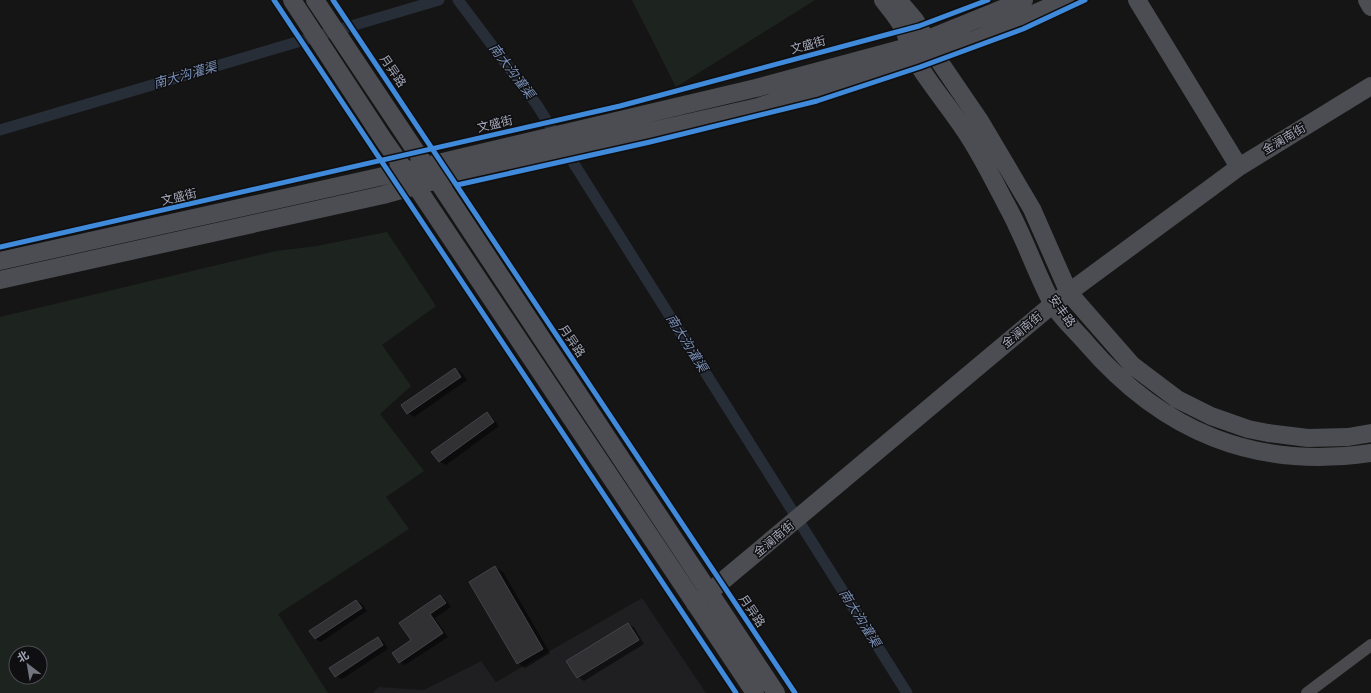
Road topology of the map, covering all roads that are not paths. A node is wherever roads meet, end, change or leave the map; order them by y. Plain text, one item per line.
1 (292, 0) edge
2 (315, 0) edge
3 (883, 0) edge
4 (898, 0) edge
5 (1024, 0) edge
6 (1065, 0) edge
7 (1137, 0) edge
8 (1367, 0) edge
9 (1371, 7) edge
10 (930, 48) junction
11 (912, 54) junction
12 (1371, 86) edge
13 (425, 165) junction
14 (1239, 166) junction
15 (404, 170) junction
16 (437, 180) junction
17 (416, 186) junction
18 (0, 261) edge
19 (0, 280) edge
20 (1069, 293) junction
21 (1053, 304) junction
22 (1371, 433) edge
23 (1371, 453) edge
24 (702, 599) junction
25 (1371, 645) edge
26 (755, 693) edge
27 (776, 693) edge
28 (1307, 693) edge

1 - 15 main road, 月异路
2 - 13 main road, 月异路
3 - 11 main road, 安丰路
4 - 10 main road, 安丰路
5 - 10 main road, 文盛街
6 - 10 main road, 文盛街
7 - 14 main road
8 - 9 main road
10 - 11 main road, 文盛街
10 - 20 main road, 安丰路
11 - 13 main road, 文盛街
11 - 16 main road, 文盛街
11 - 21 main road, 安丰路
12 - 14 main road, 金澜南街
13 - 15 main road, 文盛街
13 - 16 main road, 月异路
14 - 20 main road, 金澜南街
15 - 17 main road, 月异路
15 - 18 main road, 文盛街
16 - 17 main road, 文盛街
16 - 24 main road, 月异路
17 - 19 main road, 文盛街
17 - 24 main road, 月异路
20 - 21 main road, 金澜南街
20 - 22 main road, 安丰路
21 - 23 main road, 安丰路
21 - 24 main road, 金澜南街
24 - 26 main road, 月异路
24 - 27 main road, 月异路
25 - 28 street

